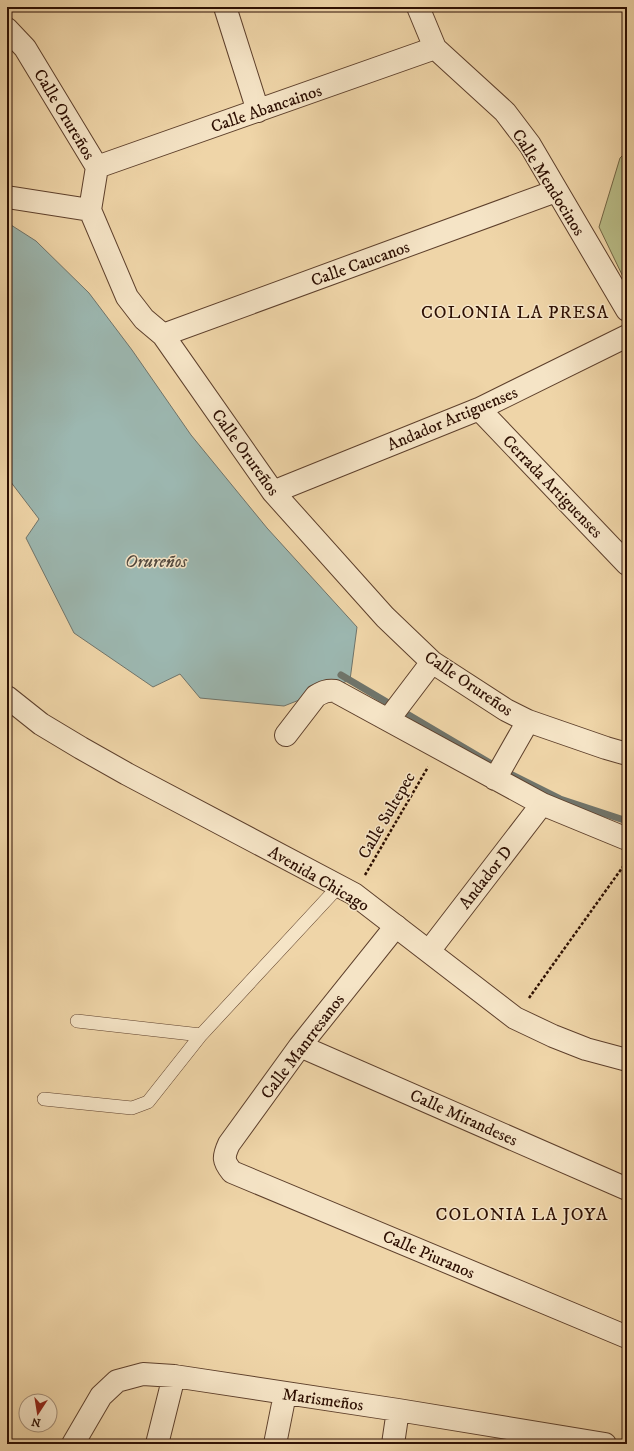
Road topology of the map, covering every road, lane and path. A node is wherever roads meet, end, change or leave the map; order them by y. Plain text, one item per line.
1 (225, 7) edge
2 (418, 7) edge
3 (7, 29) edge
4 (435, 48) junction
5 (258, 111) junction
6 (97, 167) junction
7 (556, 191) junction
8 (7, 197) edge
9 (90, 210) junction
10 (627, 310) edge
11 (163, 335) junction
12 (627, 336) edge
13 (479, 408) junction
14 (273, 492) junction
15 (627, 564) edge
16 (432, 662) junction
17 (7, 697) edge
18 (388, 720) junction
19 (527, 722) junction
20 (286, 735) dead end
21 (438, 749) junction
22 (627, 754) edge
23 (496, 778) junction
24 (542, 804) junction
25 (627, 839) edge
26 (627, 860) edge
27 (347, 890) junction
28 (396, 926) junction
29 (429, 951) junction
30 (515, 1018) junction
31 (77, 1021) dead end
32 (201, 1035) junction
33 (300, 1046) junction
34 (627, 1060) edge
35 (44, 1100) dead end
36 (232, 1172) joint
37 (627, 1189) edge
38 (627, 1336) edge
39 (174, 1376) junction
40 (285, 1394) junction
41 (398, 1410) junction
42 (530, 1438) edge
43 (73, 1444) edge
44 (157, 1444) edge
45 (275, 1444) edge
46 (393, 1444) edge
47 (605, 1444) edge

1 - 5 street
2 - 4 street, Calle Mendocinos
3 - 6 street, Calle Orureños
4 - 5 street, Calle Abancainos
4 - 7 street, Calle Mendocinos
5 - 6 street, Calle Abancainos
6 - 9 street, Calle Orureños
7 - 10 street, Calle Mendocinos
7 - 11 street, Calle Caucanos
8 - 9 street
9 - 11 street, Calle Orureños
11 - 14 street, Calle Orureños
12 - 13 street, Andador Artiguenses
13 - 14 street, Andador Artiguenses
13 - 15 street, Cerrada Artiguenses
14 - 16 street, Calle Orureños
16 - 18 street
16 - 19 street, Calle Orureños
17 - 27 street, Avenida Chicago
18 - 20 street
18 - 21 street
19 - 22 street, Calle Orureños
19 - 23 street
21 - 23 street
21 - 27 path, Calle Sultepec
23 - 24 street
24 - 25 street
24 - 29 street, Andador D
26 - 30 path
27 - 28 street, Avenida Chicago
27 - 32 lane
28 - 29 street, Avenida Chicago
28 - 33 street, Calle Manrresanos
29 - 30 street, Avenida Chicago
30 - 34 street, Avenida Chicago
31 - 32 lane
32 - 35 lane
33 - 36 street, Calle Manrresanos
33 - 37 street, Calle Mirandeses
36 - 38 street, Calle Piuranos
39 - 40 street, Marismeños
39 - 43 street, Marismeños
39 - 44 street
40 - 41 street, Marismeños
40 - 45 street
41 - 42 street, Marismeños
41 - 46 street
42 - 47 street, Marismeños

